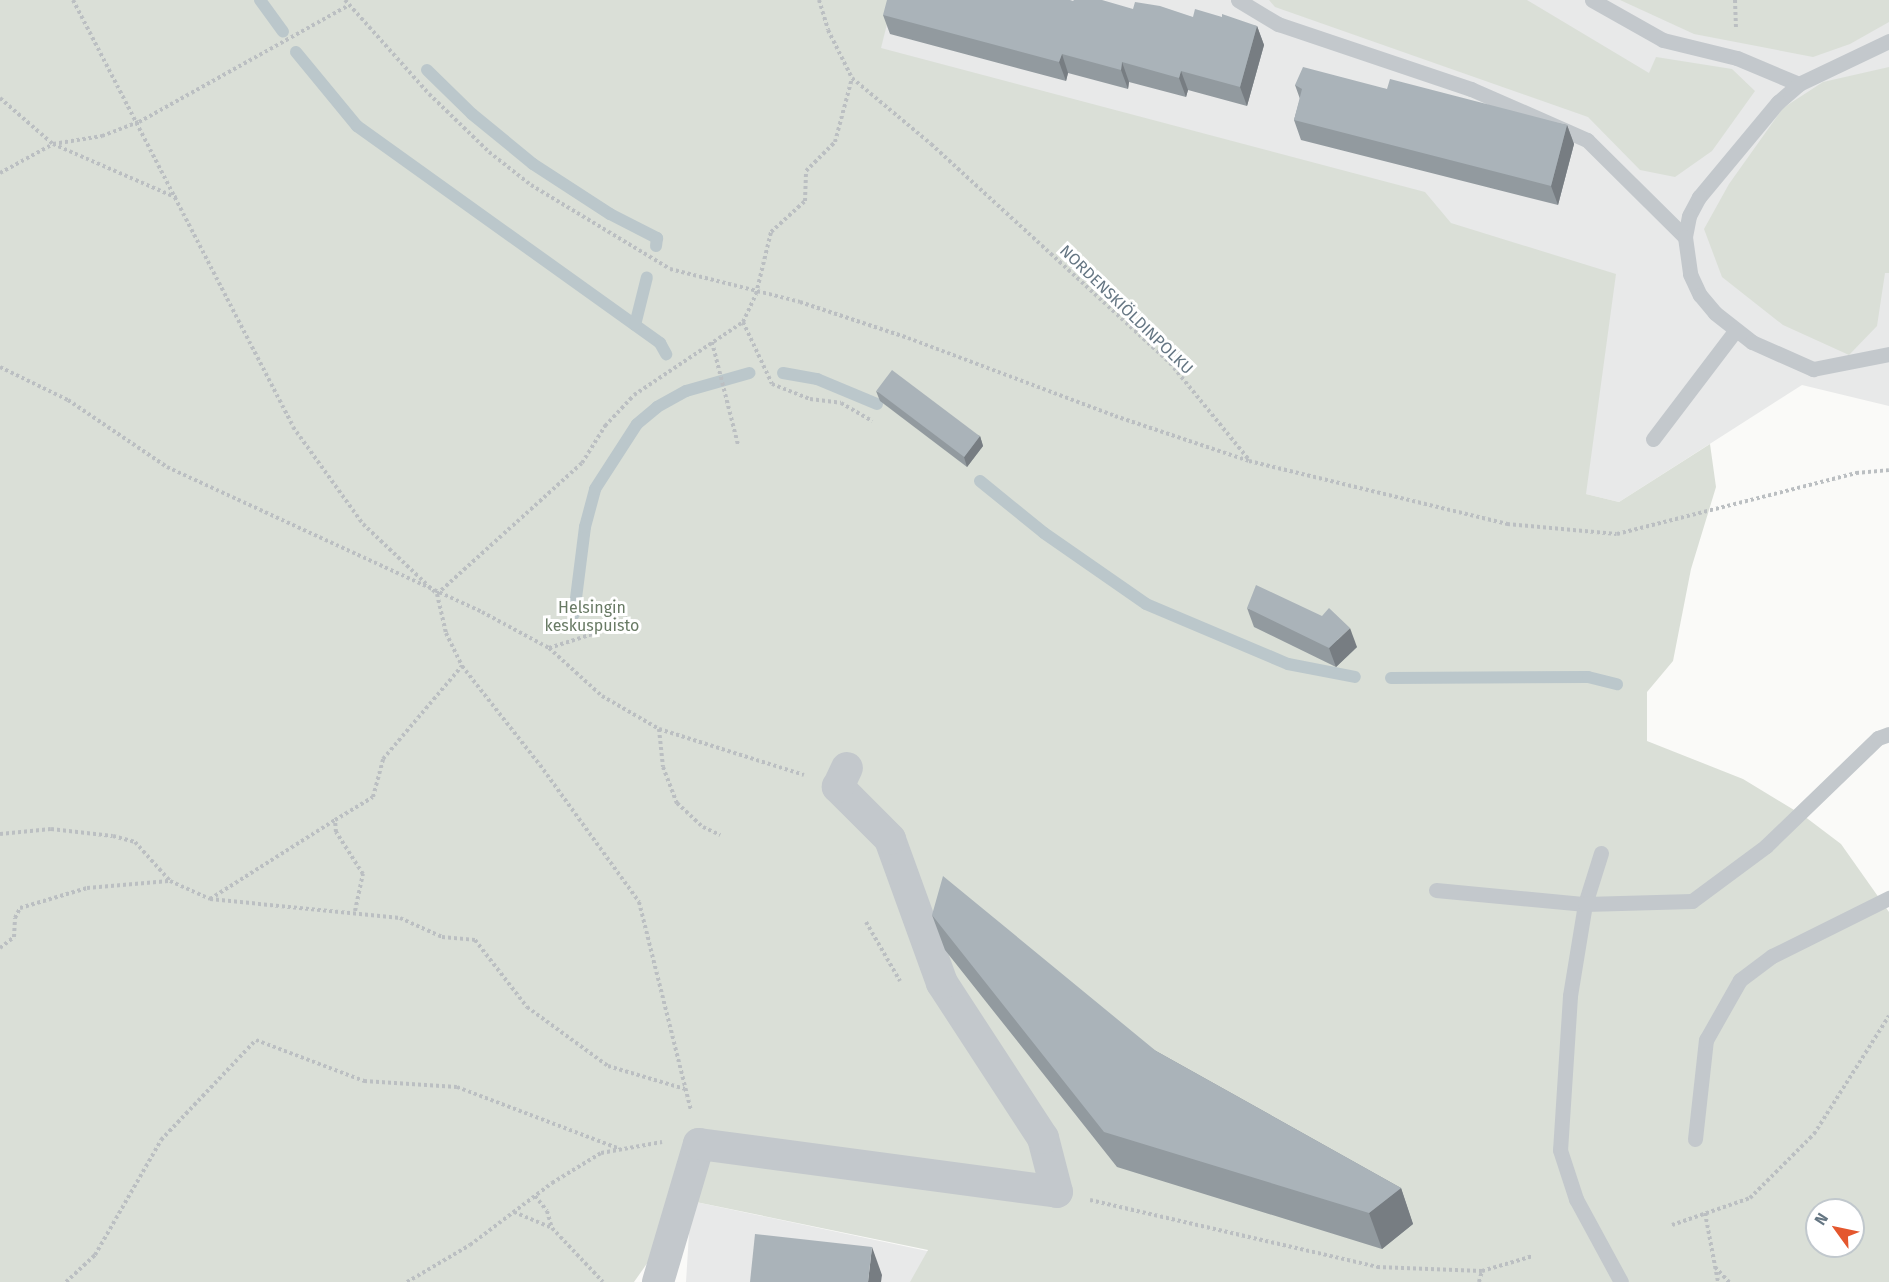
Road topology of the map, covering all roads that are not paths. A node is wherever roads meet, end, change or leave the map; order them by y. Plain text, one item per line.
1 (1238, 0) edge
2 (1592, 0) edge
3 (1889, 41) edge
4 (1799, 84) junction
5 (1685, 237) junction
6 (1735, 331) junction
7 (1888, 350) edge
8 (1653, 439) dead end
9 (1889, 734) edge
10 (843, 778) road end
11 (1601, 853) dead end
12 (1436, 890) dead end
13 (1889, 898) edge
14 (1585, 904) junction
15 (1695, 1139) dead end
16 (662, 1269) edge
17 (1621, 1282) edge

1 - 5 lane
2 - 4 lane
3 - 4 lane
4 - 5 lane
5 - 6 lane
6 - 7 lane
6 - 8 lane
9 - 14 lane
10 - 16 street
11 - 14 lane
12 - 14 lane
13 - 15 lane
14 - 17 lane

